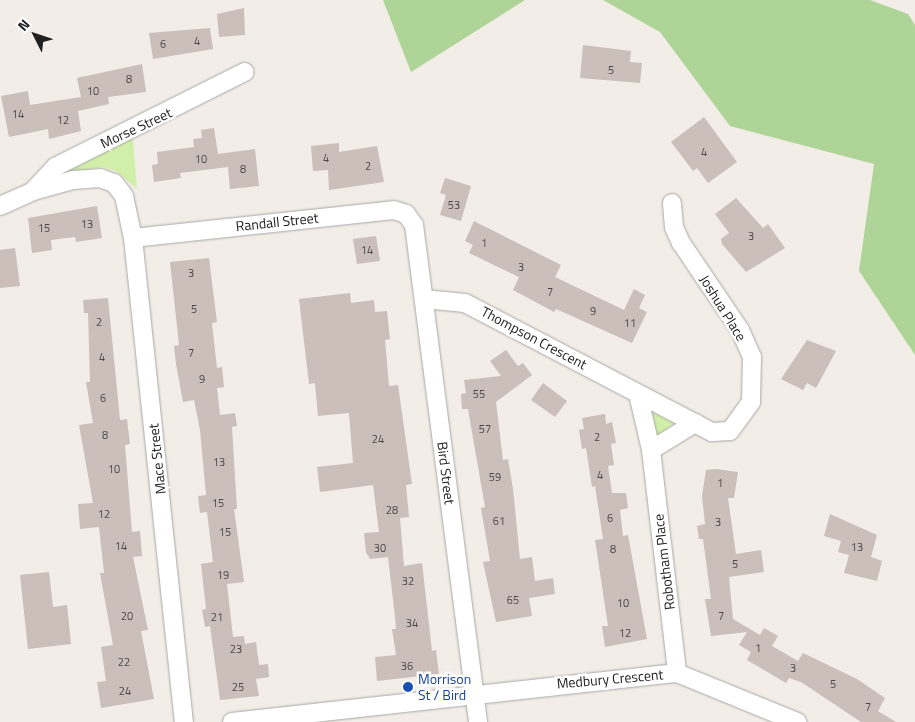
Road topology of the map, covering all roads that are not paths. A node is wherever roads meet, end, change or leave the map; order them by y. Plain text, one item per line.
1 (245, 72) dead end
2 (33, 191) junction
3 (124, 196) joint
4 (672, 204) dead end
5 (0, 206) edge
6 (414, 225) joint
7 (134, 238) junction
8 (424, 299) junction
9 (638, 394) junction
10 (695, 423) junction
11 (651, 450) junction
12 (677, 673) junction
13 (474, 694) junction
14 (184, 722) edge
15 (232, 722) edge
16 (478, 722) edge
17 (797, 722) edge

1 - 2 street, Morse Street
2 - 3 street, Morse Street
2 - 5 street, Morse Street
3 - 7 street, Mace Street
4 - 10 street, Joshua Place
6 - 7 street, Randall Street
6 - 8 street, Bird Street
7 - 14 street, Mace Street
8 - 9 street, Thompson Crescent
8 - 13 street, Bird Street
9 - 10 street, Joshua Place
9 - 11 street, Robotham Place
10 - 11 street
11 - 12 street, Robotham Place
12 - 13 street, Medbury Crescent
12 - 17 street, Medbury Crescent
13 - 15 street, Medbury Crescent
13 - 16 street, Bird Street

